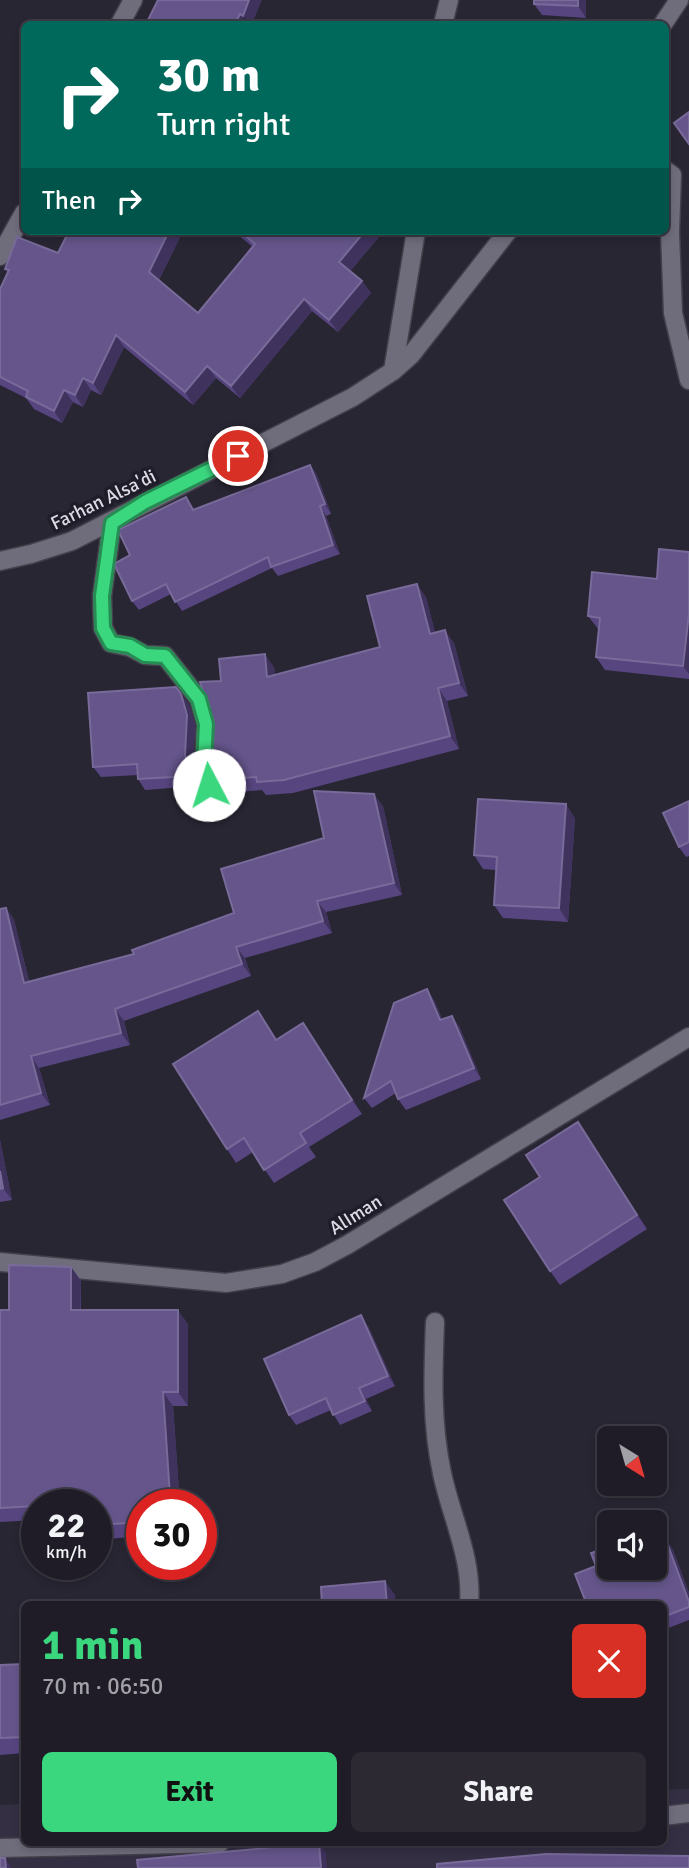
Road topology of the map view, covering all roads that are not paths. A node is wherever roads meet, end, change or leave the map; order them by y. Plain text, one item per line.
1 (133, 0) edge
2 (449, 0) edge
3 (679, 0) edge
4 (122, 21) edge
5 (444, 21) edge
6 (665, 21) edge
7 (669, 173) edge
8 (21, 218) edge
9 (415, 235) edge
10 (505, 235) edge
11 (0, 256) edge
12 (393, 371) junction
13 (689, 380) edge
14 (112, 523) junction
15 (0, 561) edge
16 (209, 785) edge
17 (689, 1037) edge
18 (0, 1262) edge
19 (435, 1322) dead end
20 (470, 1601) edge
21 (689, 1813) edge
22 (667, 1815) edge
23 (88, 1846) edge
24 (0, 1848) edge

1 - 4 street
2 - 5 street
3 - 6 street
7 - 13 street
8 - 11 street
9 - 12 street
10 - 12 street, Farhan Alsa'di
12 - 14 street, Farhan Alsa'di
14 - 15 street, Farhan Alsa'di
14 - 16 street
17 - 18 street, AlIman
19 - 20 street
21 - 22 street
23 - 24 street

